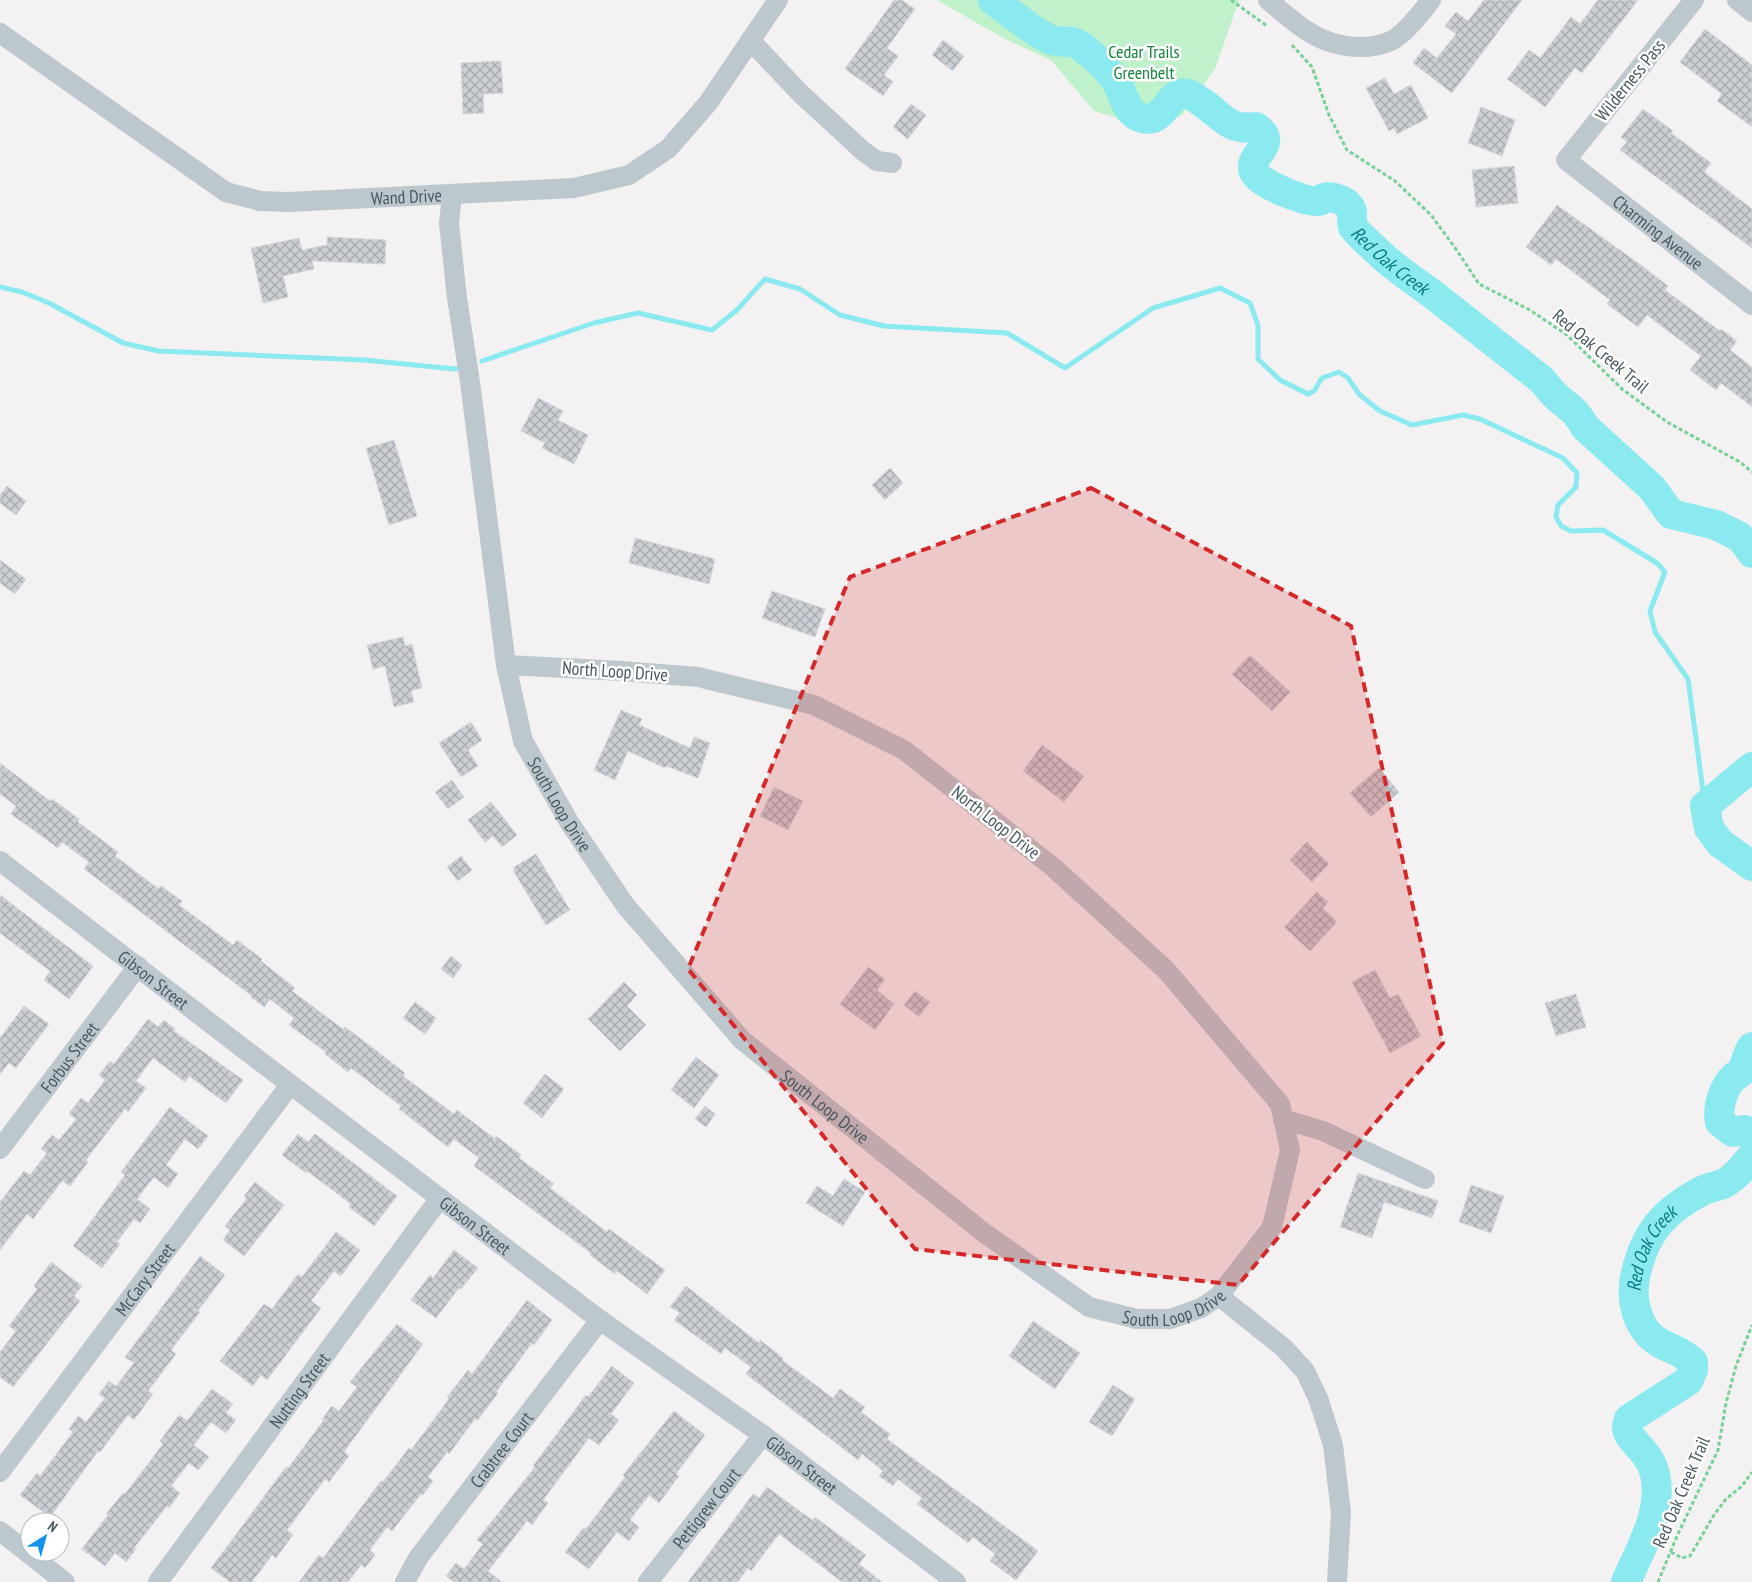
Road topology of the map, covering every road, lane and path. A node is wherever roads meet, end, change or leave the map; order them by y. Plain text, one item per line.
1 (778, 0) edge
2 (1231, 0) edge
3 (1268, 0) edge
4 (1431, 0) edge
5 (1694, 0) edge
6 (1737, 0) edge
7 (1752, 12) edge
8 (1272, 29) dead end
9 (0, 34) edge
10 (750, 40) junction
11 (1288, 40) dead end
12 (1566, 160) joint
13 (892, 162) dead end
14 (452, 195) junction
15 (1752, 305) edge
16 (1752, 472) edge
17 (506, 665) junction
18 (0, 861) edge
19 (138, 966) junction
20 (290, 1084) junction
21 (1283, 1119) junction
22 (0, 1149) edge
23 (1425, 1179) dead end
24 (440, 1198) junction
25 (1272, 1227) joint
26 (1218, 1296) junction
27 (600, 1320) junction
28 (1752, 1325) edge
29 (763, 1435) junction
30 (0, 1472) edge
31 (1752, 1472) edge
32 (0, 1531) edge
33 (1671, 1552) junction
34 (65, 1582) edge
35 (158, 1582) edge
36 (405, 1582) edge
37 (648, 1582) edge
38 (956, 1582) edge
39 (1337, 1582) edge
40 (1658, 1582) edge

1 - 10 street, Wand Drive
2 - 8 path
3 - 4 street
5 - 12 street, Wilderness Pass
6 - 7 street
9 - 14 street, Wand Drive
10 - 13 street
10 - 14 street, Wand Drive
11 - 16 path, Red Oak Creek Trail
12 - 15 street, Charming Avenue
14 - 17 street, South Loop Drive
17 - 21 street, North Loop Drive
17 - 26 street, South Loop Drive
18 - 19 street, Gibson Street
19 - 20 street, Gibson Street
19 - 22 street, Forbus Street
20 - 24 street, Gibson Street
20 - 30 street, McCary Street
21 - 23 street
21 - 25 street, North Loop Drive
24 - 27 street, Gibson Street
24 - 35 street, Nutting Street
25 - 26 street, South Loop Drive
26 - 39 street
27 - 29 street, Gibson Street
27 - 36 street, Crabtree Court
28 - 33 path, Red Oak Creek Trail
29 - 37 street, Pettigrew Court
29 - 38 street, Gibson Street
31 - 33 path
32 - 34 street
33 - 40 path, Red Oak Creek Trail

